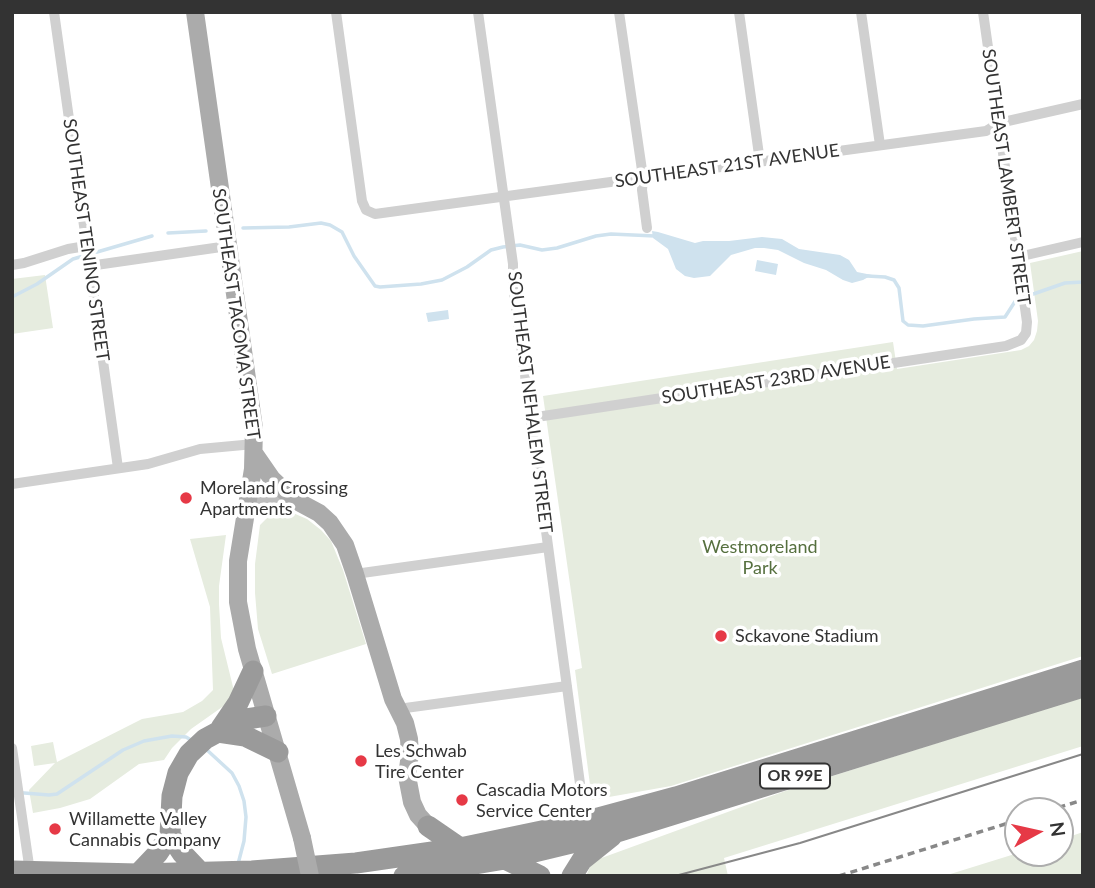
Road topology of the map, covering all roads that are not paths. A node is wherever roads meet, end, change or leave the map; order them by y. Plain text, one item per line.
1 (54, 12) edge
2 (195, 12) edge
3 (336, 12) edge
4 (478, 12) edge
5 (619, 12) edge
6 (739, 12) edge
7 (861, 12) edge
8 (983, 12) edge
9 (1083, 104) edge
10 (999, 123) junction
11 (880, 145) junction
12 (760, 162) junction
13 (643, 177) junction
14 (504, 197) junction
15 (647, 228) dead end
16 (1083, 242) edge
17 (86, 246) junction
18 (228, 246) junction
19 (1018, 257) junction
20 (89, 262) junction
21 (12, 265) edge
22 (1021, 340) joint
23 (530, 418) junction
24 (254, 448) junction
25 (118, 468) junction
26 (12, 484) edge
27 (249, 497) junction
28 (293, 499) junction
29 (548, 547) junction
30 (355, 574) junction
31 (1083, 670) edge
32 (253, 671) junction
33 (566, 686) junction
34 (1083, 687) edge
35 (398, 709) junction
36 (266, 716) junction
37 (218, 732) junction
38 (12, 748) edge
39 (278, 752) junction
40 (581, 791) dead end
41 (428, 826) joint
42 (617, 832) junction
43 (170, 835) junction
44 (460, 848) junction
45 (505, 859) junction
46 (21, 872) edge
47 (201, 873) junction
48 (138, 874) junction
49 (310, 876) edge
50 (404, 876) edge
51 (540, 876) edge
52 (572, 876) edge

1 - 17 street, SOUTHEAST TENINO STREET
2 - 18 main road, SOUTHEAST TACOMA STREET
3 - 14 street, SOUTHEAST 21ST AVENUE
4 - 14 street, SOUTHEAST NEHALEM STREET
5 - 13 street
6 - 12 street
7 - 11 street
8 - 10 street, SOUTHEAST LAMBERT STREET
9 - 10 street, SOUTHEAST 21ST AVENUE
10 - 11 street, SOUTHEAST 21ST AVENUE
10 - 19 street, SOUTHEAST LAMBERT STREET
11 - 12 street, SOUTHEAST 21ST AVENUE
12 - 13 street, SOUTHEAST 21ST AVENUE
13 - 14 street, SOUTHEAST 21ST AVENUE
13 - 15 street
14 - 23 street, SOUTHEAST NEHALEM STREET
16 - 19 street
17 - 20 street, SOUTHEAST TENINO STREET
17 - 21 street
18 - 20 street
18 - 24 main road, SOUTHEAST TACOMA STREET
19 - 22 street, SOUTHEAST LAMBERT STREET
20 - 25 street, SOUTHEAST TENINO STREET
22 - 23 street, SOUTHEAST 23RD AVENUE
23 - 29 street, SOUTHEAST NEHALEM STREET
24 - 25 street
24 - 27 main road, SOUTHEAST TACOMA STREET
24 - 28 main road
25 - 26 street
27 - 28 street
27 - 32 main road
28 - 30 main road
29 - 30 street
29 - 33 street, SOUTHEAST NEHALEM STREET
30 - 35 main road
31 - 44 highway, OR 99E
32 - 36 main road
32 - 37 highway
33 - 35 street
33 - 40 street, SOUTHEAST NEHALEM STREET
34 - 42 highway, OR 99E
35 - 41 main road
36 - 37 highway
36 - 39 main road
37 - 39 highway
37 - 43 highway
38 - 46 street
39 - 49 main road, bridge
41 - 44 highway
42 - 45 highway, OR 99E
42 - 52 highway
43 - 47 highway
43 - 48 highway
44 - 47 highway, OR 99E
45 - 50 highway, OR 99E
45 - 51 highway
46 - 48 highway, OR 99E
47 - 48 highway, OR 99E

